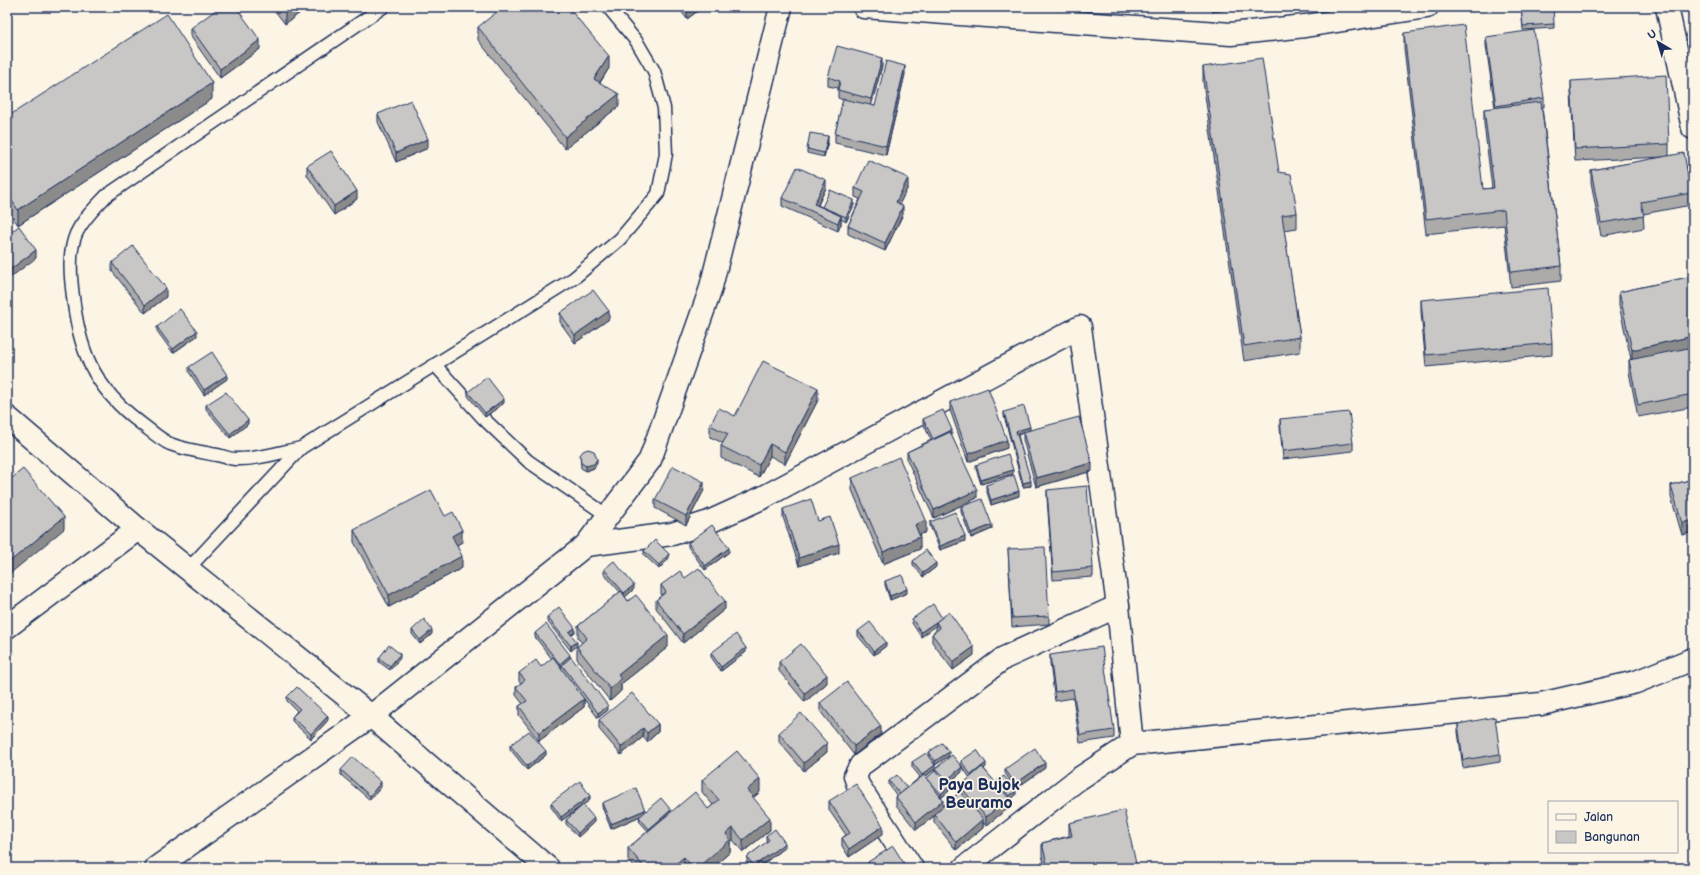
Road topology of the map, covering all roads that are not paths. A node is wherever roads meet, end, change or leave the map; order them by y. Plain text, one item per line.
1 (383, 7) edge
2 (608, 7) edge
3 (781, 7) edge
4 (864, 7) edge
5 (1427, 7) edge
6 (1667, 7) edge
7 (1693, 128) edge
8 (435, 365) junction
9 (7, 417) edge
10 (301, 448) junction
11 (608, 516) junction
12 (138, 530) junction
13 (586, 545) junction
14 (188, 569) junction
15 (1118, 606) junction
16 (7, 627) edge
17 (1693, 659) edge
18 (371, 716) junction
19 (1132, 744) junction
20 (156, 868) edge
21 (548, 868) edge
22 (912, 868) edge
23 (964, 868) edge

1 - 10 lane
2 - 8 lane
3 - 11 street
4 - 5 street
6 - 7 street
8 - 10 lane
8 - 11 lane
9 - 12 street
10 - 14 lane
11 - 13 street
12 - 14 street
12 - 16 street
13 - 15 street
13 - 18 street
14 - 18 street
15 - 19 street
15 - 22 street
17 - 19 street
18 - 20 street
18 - 21 street
19 - 23 street

